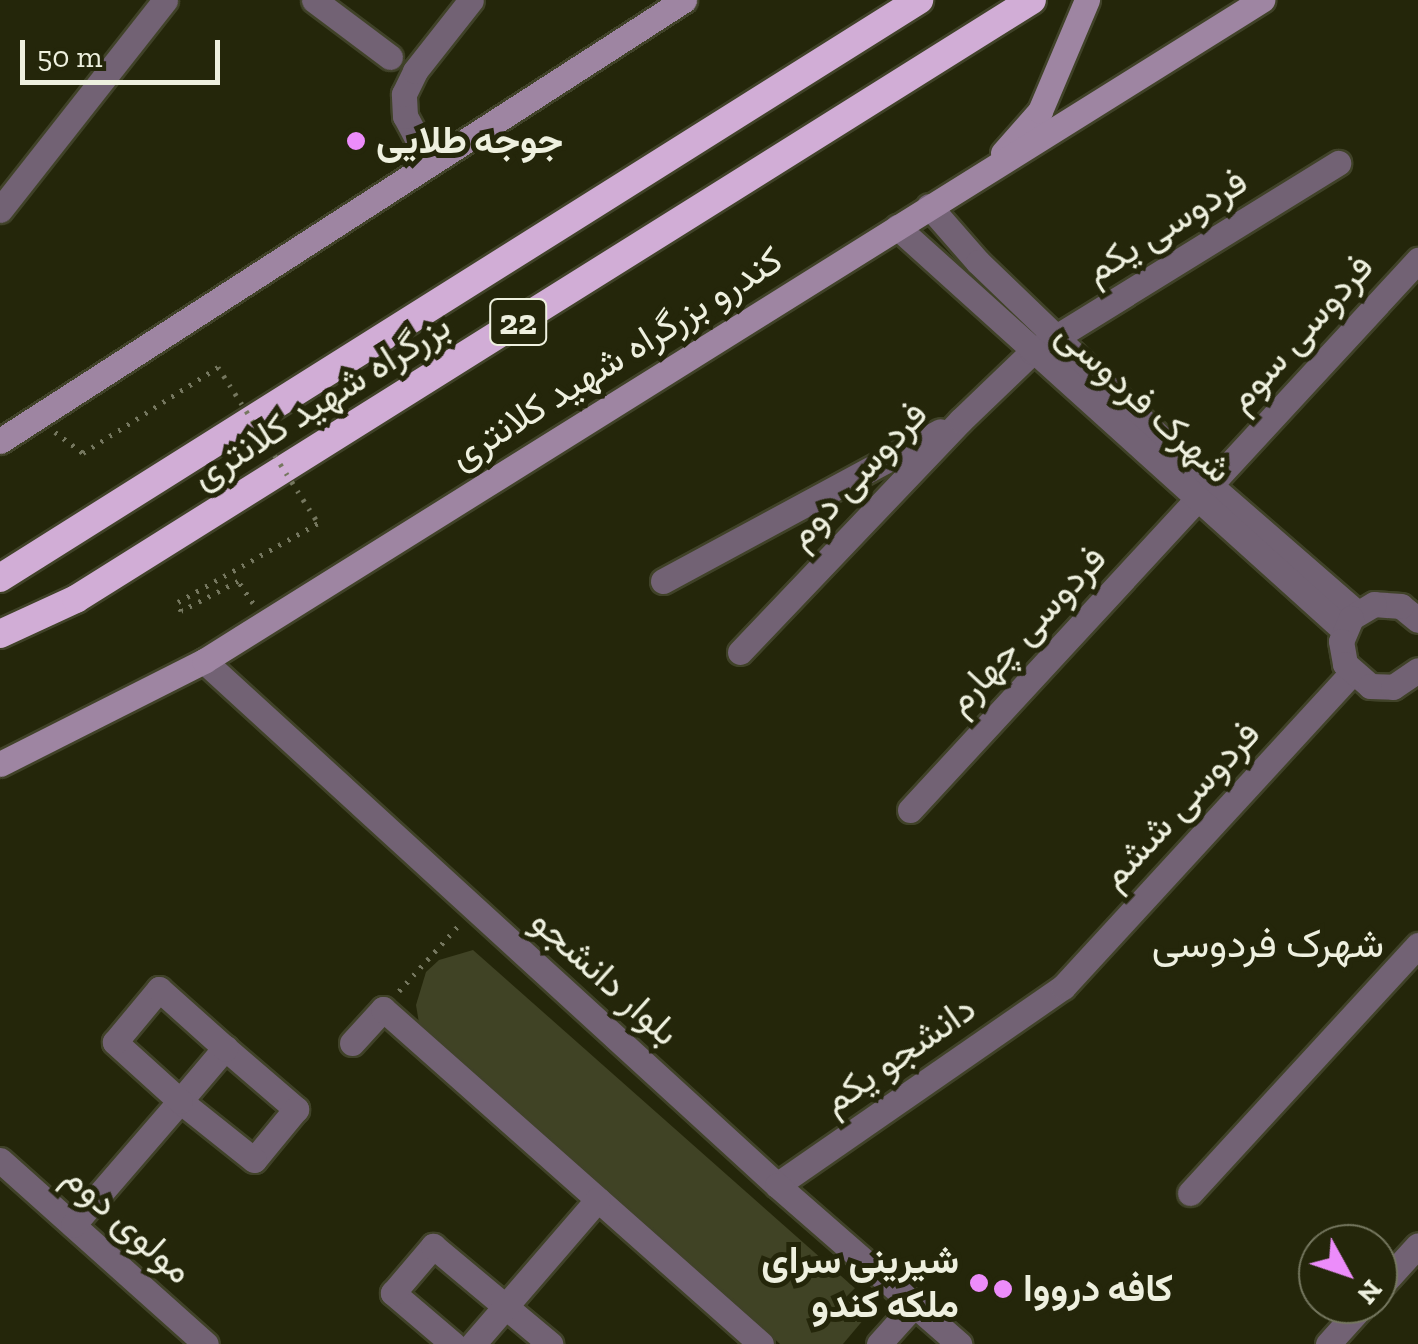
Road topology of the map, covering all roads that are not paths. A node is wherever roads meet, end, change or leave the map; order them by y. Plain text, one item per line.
1 (165, 0) edge
2 (314, 0) edge
3 (471, 0) edge
4 (684, 0) edge
5 (919, 0) edge
6 (1032, 0) edge
7 (1088, 0) edge
8 (1262, 0) edge
9 (390, 57) dead end
10 (430, 163) junction
11 (1338, 163) dead end
12 (983, 175) junction
13 (928, 206) junction
14 (0, 210) edge
15 (897, 227) junction
16 (1418, 260) edge
17 (1058, 337) junction
18 (1032, 352) junction
19 (961, 420) junction
20 (0, 440) edge
21 (1204, 493) junction
22 (0, 578) edge
23 (662, 581) dead end
24 (1416, 614) edge
25 (1350, 621) junction
26 (0, 634) edge
27 (740, 652) dead end
28 (204, 661) junction
29 (1352, 674) junction
30 (1414, 680) edge
31 (0, 764) edge
32 (910, 810) dead end
33 (1418, 945) edge
34 (1063, 987) joint
35 (352, 1043) dead end
36 (225, 1048) junction
37 (180, 1100) junction
38 (0, 1160) edge
39 (778, 1185) junction
40 (1190, 1193) dead end
41 (598, 1199) junction
42 (73, 1225) junction
43 (1418, 1245) edge
44 (1398, 1267) edge
45 (914, 1304) junction
46 (505, 1306) junction
47 (1346, 1324) edge
48 (206, 1344) edge
49 (453, 1344) edge
50 (473, 1344) edge
51 (550, 1344) edge
52 (761, 1344) edge
53 (879, 1344) edge
54 (959, 1344) edge
55 (1328, 1344) edge

1 - 14 street
2 - 9 street
3 - 10 street
4 - 10 main road
5 - 22 highway, بزرگراه شهید کلانتری / 22
6 - 26 highway, بزرگراه شهید کلانتری / 22
7 - 12 main road
8 - 12 main road, کندرو بزرگراه شهید کلانتری
10 - 20 main road
11 - 17 street, فردوسی یکم
12 - 13 main road, کندرو بزرگراه شهید کلانتری
13 - 15 main road, کندرو بزرگراه شهید کلانتری
13 - 17 street, شهرک فردوسی
15 - 18 street, شهرک فردوسی
15 - 28 main road, کندرو بزرگراه شهید کلانتری
16 - 21 street, فردوسی سوم
17 - 18 street, فردوسی یکم
17 - 21 street, شهرک فردوسی
18 - 19 street, فردوسی دوم
18 - 21 street, شهرک فردوسی
19 - 23 street
19 - 27 street, فردوسی دوم
21 - 25 street, شهرک فردوسی
21 - 32 street, فردوسی چهارم
24 - 25 street
25 - 29 street
28 - 31 main road, کندرو بزرگراه شهید کلانتری
28 - 39 street, بلوار دانشجو
29 - 30 street
29 - 34 street, فردوسی ششم
33 - 40 street
34 - 39 street, دانشجو یکم
35 - 41 street
36 - 37 street
36 - 37 street
36 - 37 street
37 - 42 street
38 - 42 street, مولوی دوم
39 - 45 street, بلوار دانشجو
41 - 46 street
41 - 52 street
42 - 48 street, مولوی دوم
43 - 44 street
45 - 53 street
45 - 54 street, بلوار دانشجو
46 - 49 street
46 - 50 street
46 - 51 street
47 - 55 street

